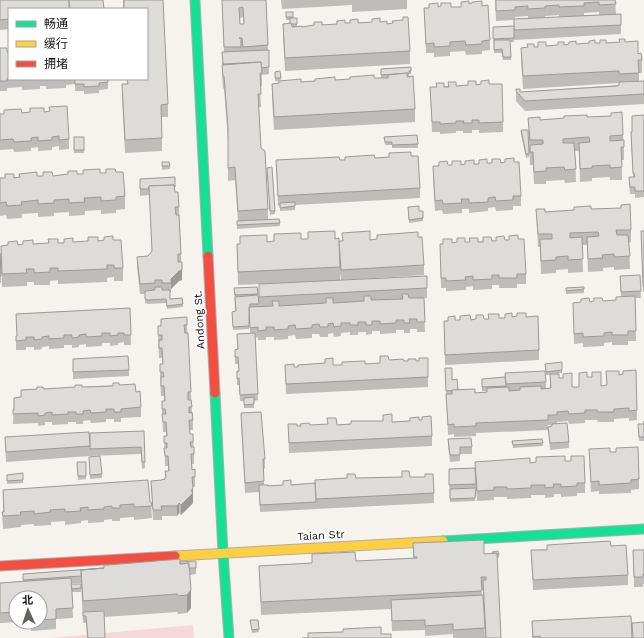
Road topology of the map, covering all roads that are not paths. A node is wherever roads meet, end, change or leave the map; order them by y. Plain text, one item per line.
1 (195, 0) edge
2 (644, 529) edge
3 (223, 553) junction
4 (0, 566) edge
5 (229, 638) edge

1 - 3 street, Andong St.
2 - 3 street, Taian Str
3 - 4 street, Taian Str
3 - 5 street, Andong St.

